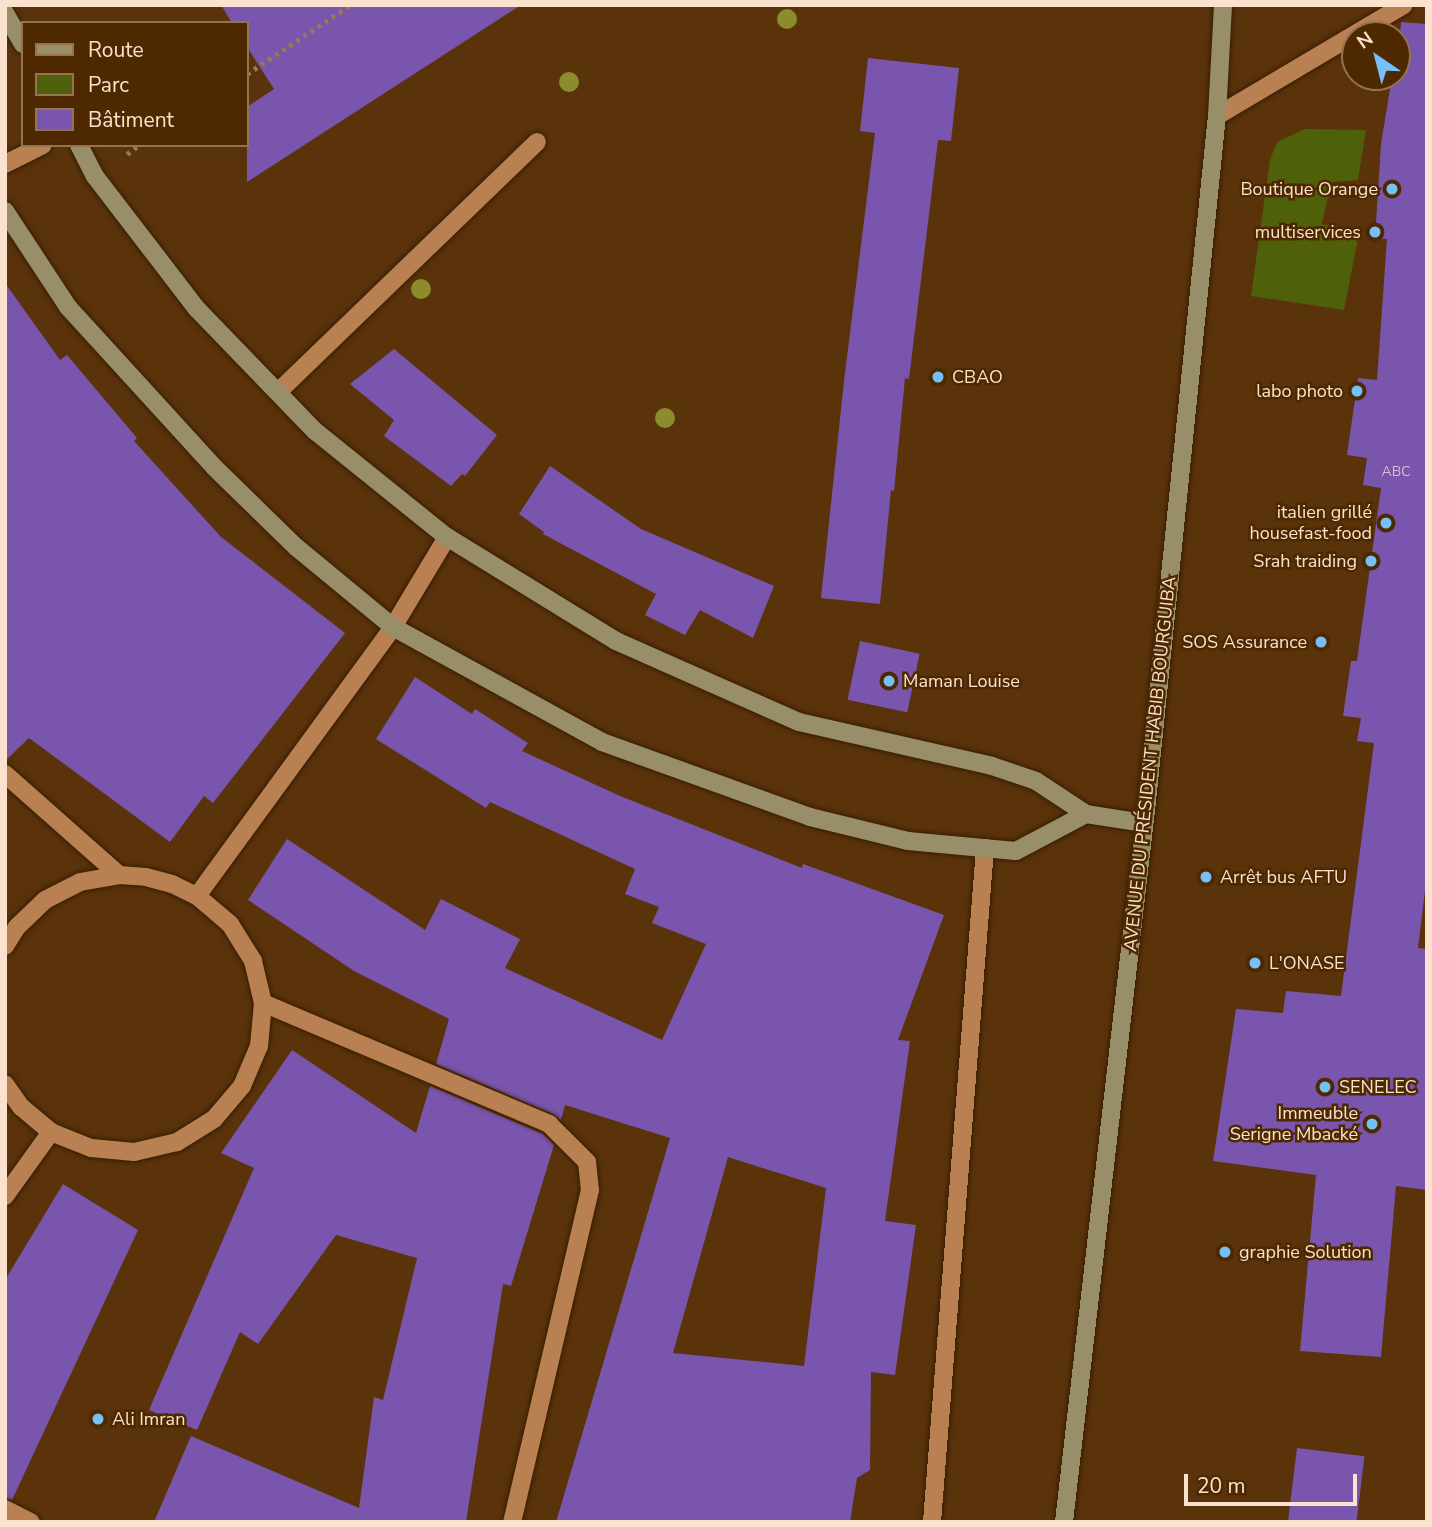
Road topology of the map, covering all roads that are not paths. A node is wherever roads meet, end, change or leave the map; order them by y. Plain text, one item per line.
1 (1223, 5) edge
2 (1404, 5) edge
3 (5, 13) edge
4 (21, 41) edge
5 (1217, 116) junction
6 (537, 142) dead end
7 (39, 147) edge
8 (80, 147) edge
9 (5, 164) edge
10 (5, 211) edge
11 (278, 392) junction
12 (447, 537) junction
13 (393, 627) junction
14 (5, 774) edge
15 (1086, 814) junction
16 (1144, 823) junction
17 (985, 848) junction
18 (119, 876) junction
19 (197, 896) junction
20 (5, 946) edge
21 (263, 1003) junction
22 (5, 1084) edge
23 (51, 1132) junction
24 (5, 1196) edge
25 (5, 1509) edge
26 (31, 1522) edge
27 (512, 1522) edge
28 (932, 1522) edge
29 (1064, 1522) edge

1 - 5 street, AVENUE DU PRÉSIDENT HABIB BOURGUIBA
2 - 5 street
3 - 4 street
5 - 16 street, AVENUE DU PRÉSIDENT HABIB BOURGUIBA
6 - 11 street
7 - 9 street
8 - 11 street
10 - 13 street
11 - 12 street
12 - 13 street
12 - 15 street
13 - 17 street
13 - 19 street
14 - 18 street
15 - 16 street
15 - 17 street
16 - 29 street, AVENUE DU PRÉSIDENT HABIB BOURGUIBA
17 - 28 street
18 - 19 street
18 - 20 street
19 - 21 street
21 - 23 street
21 - 27 street
22 - 23 street
23 - 24 street
25 - 26 street

